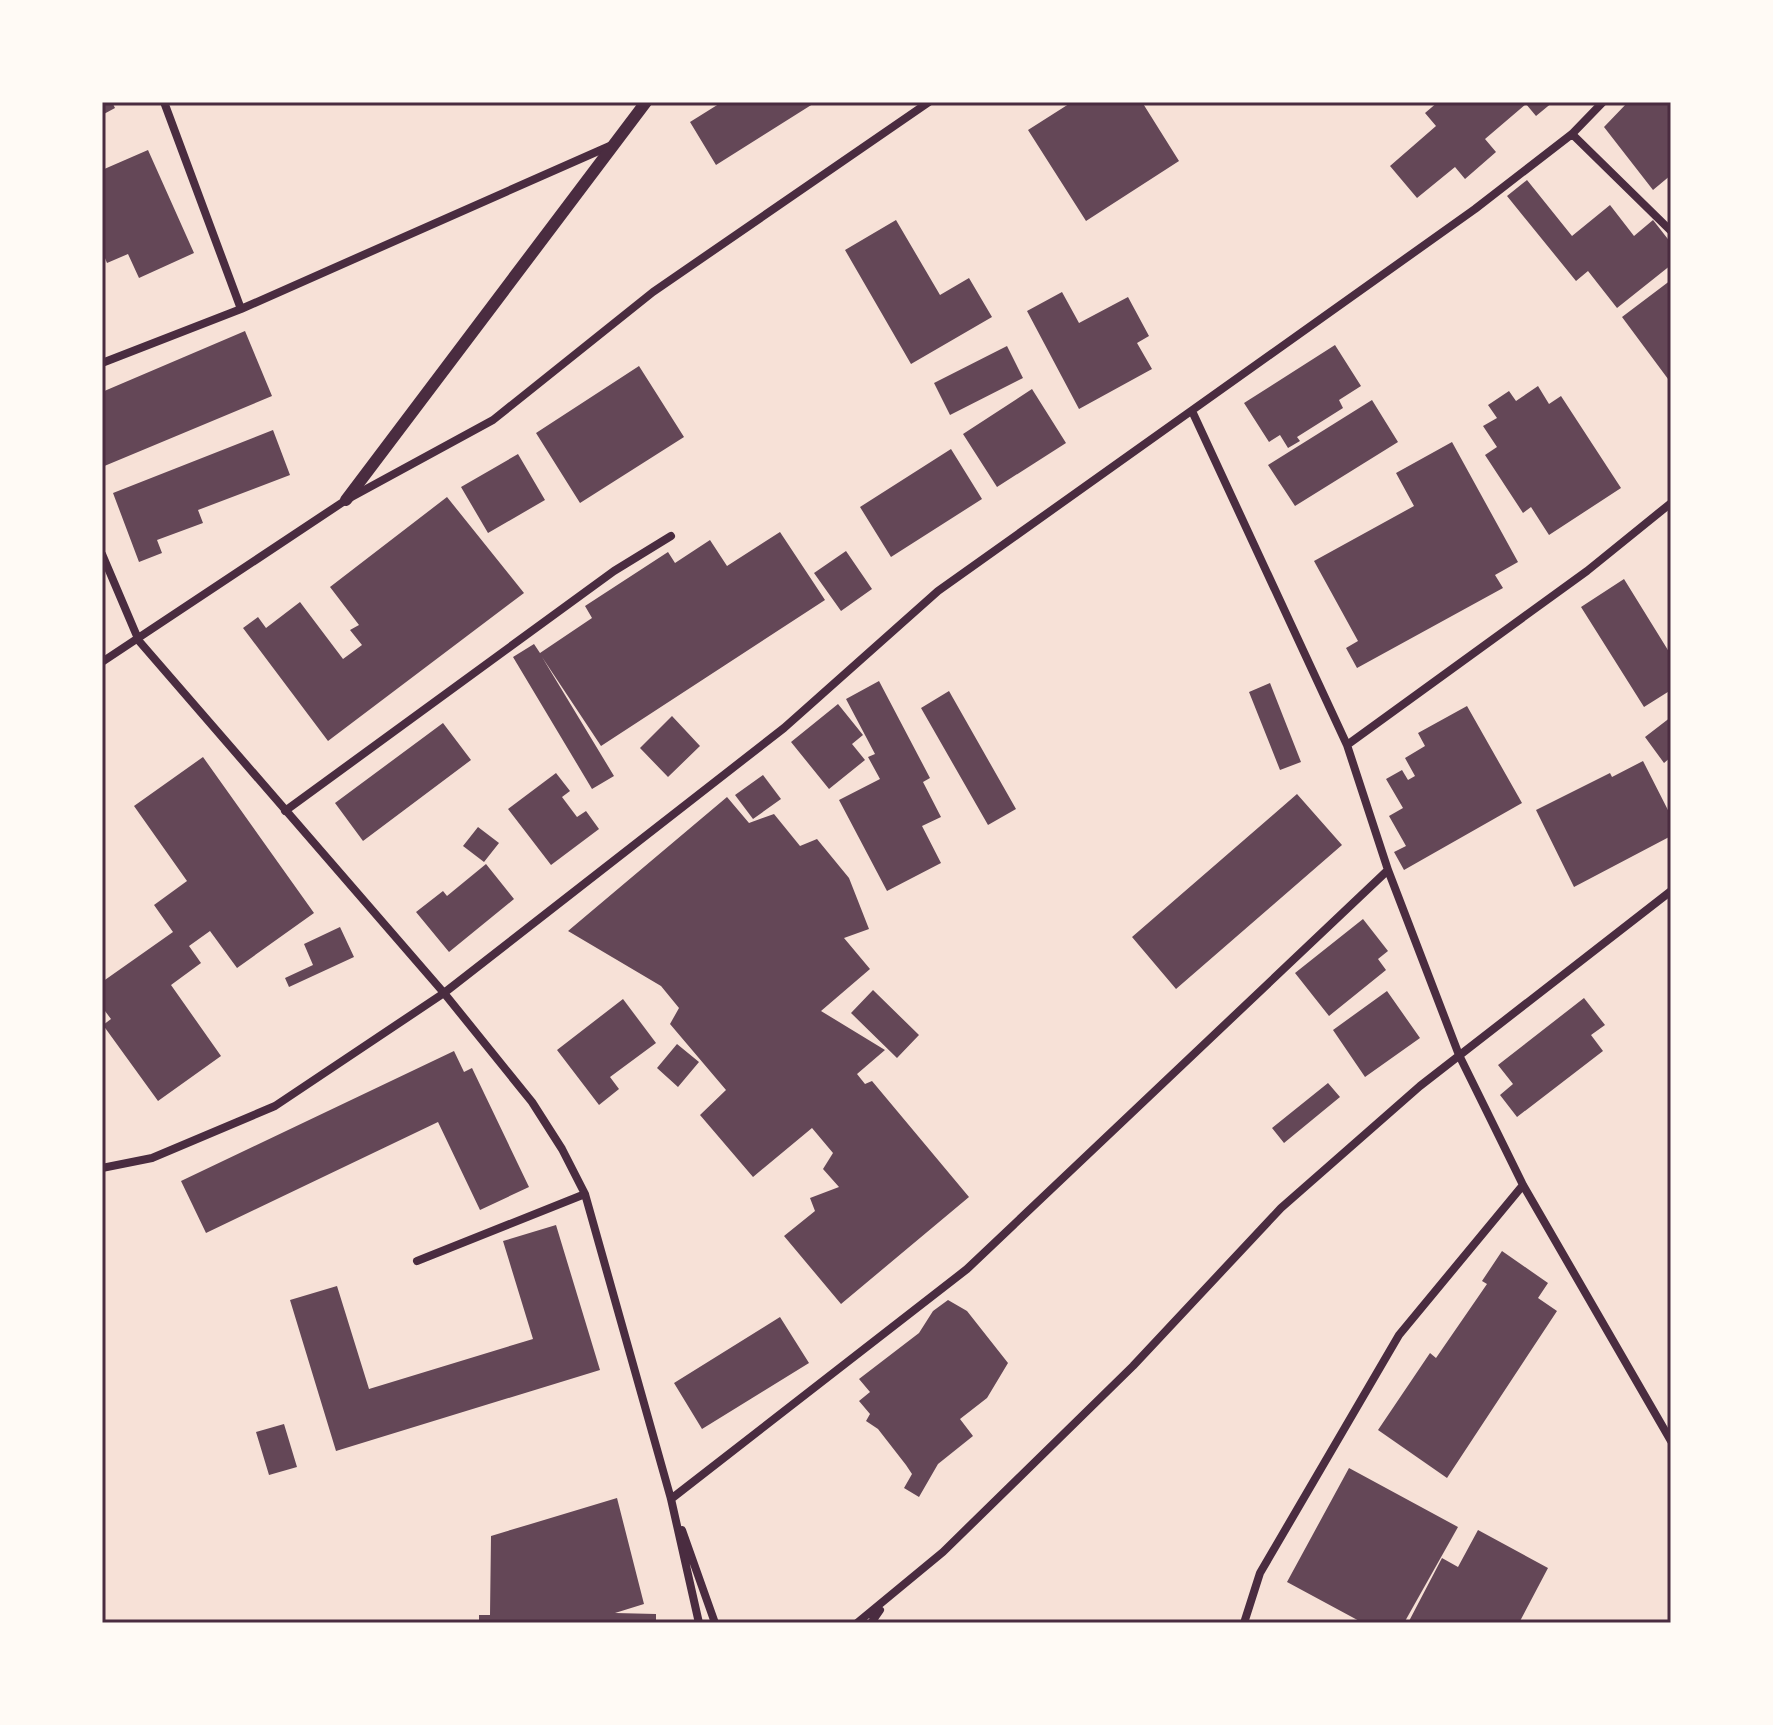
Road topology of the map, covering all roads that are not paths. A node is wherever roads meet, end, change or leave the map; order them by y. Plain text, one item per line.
1 (164, 102) edge
2 (646, 102) edge
3 (929, 102) edge
4 (1603, 102) edge
5 (1572, 134) junction
6 (612, 145) junction
7 (1671, 231) edge
8 (241, 309) junction
9 (102, 363) edge
10 (1192, 411) junction
11 (346, 500) junction
12 (1671, 503) edge
13 (671, 536) dead end
14 (102, 554) edge
15 (139, 641) junction
16 (102, 662) edge
17 (1347, 745) junction
18 (285, 811) junction
19 (1388, 870) junction
20 (1671, 891) edge
21 (444, 993) junction
22 (1459, 1055) junction
23 (102, 1168) edge
24 (1523, 1185) junction
25 (585, 1194) junction
26 (417, 1261) dead end
27 (1671, 1441) edge
28 (671, 1499) junction
29 (885, 1603) junction
30 (699, 1623) edge
31 (715, 1623) edge
32 (857, 1623) edge
33 (871, 1623) edge
34 (1244, 1623) edge

1 - 8 street
2 - 6 street
3 - 11 street
4 - 5 street
5 - 7 street
5 - 10 street
6 - 8 street
6 - 11 street
8 - 9 street
10 - 17 street
10 - 21 street
11 - 15 street
12 - 17 street
13 - 18 street
14 - 15 street
15 - 16 street
15 - 18 street
17 - 19 street
18 - 21 street
19 - 22 street
19 - 28 street
20 - 22 street
21 - 23 street
21 - 25 street
22 - 24 street
22 - 29 street
24 - 27 street
24 - 34 street
25 - 26 street
25 - 28 street
28 - 30 street
28 - 31 street
29 - 32 street
29 - 33 street

